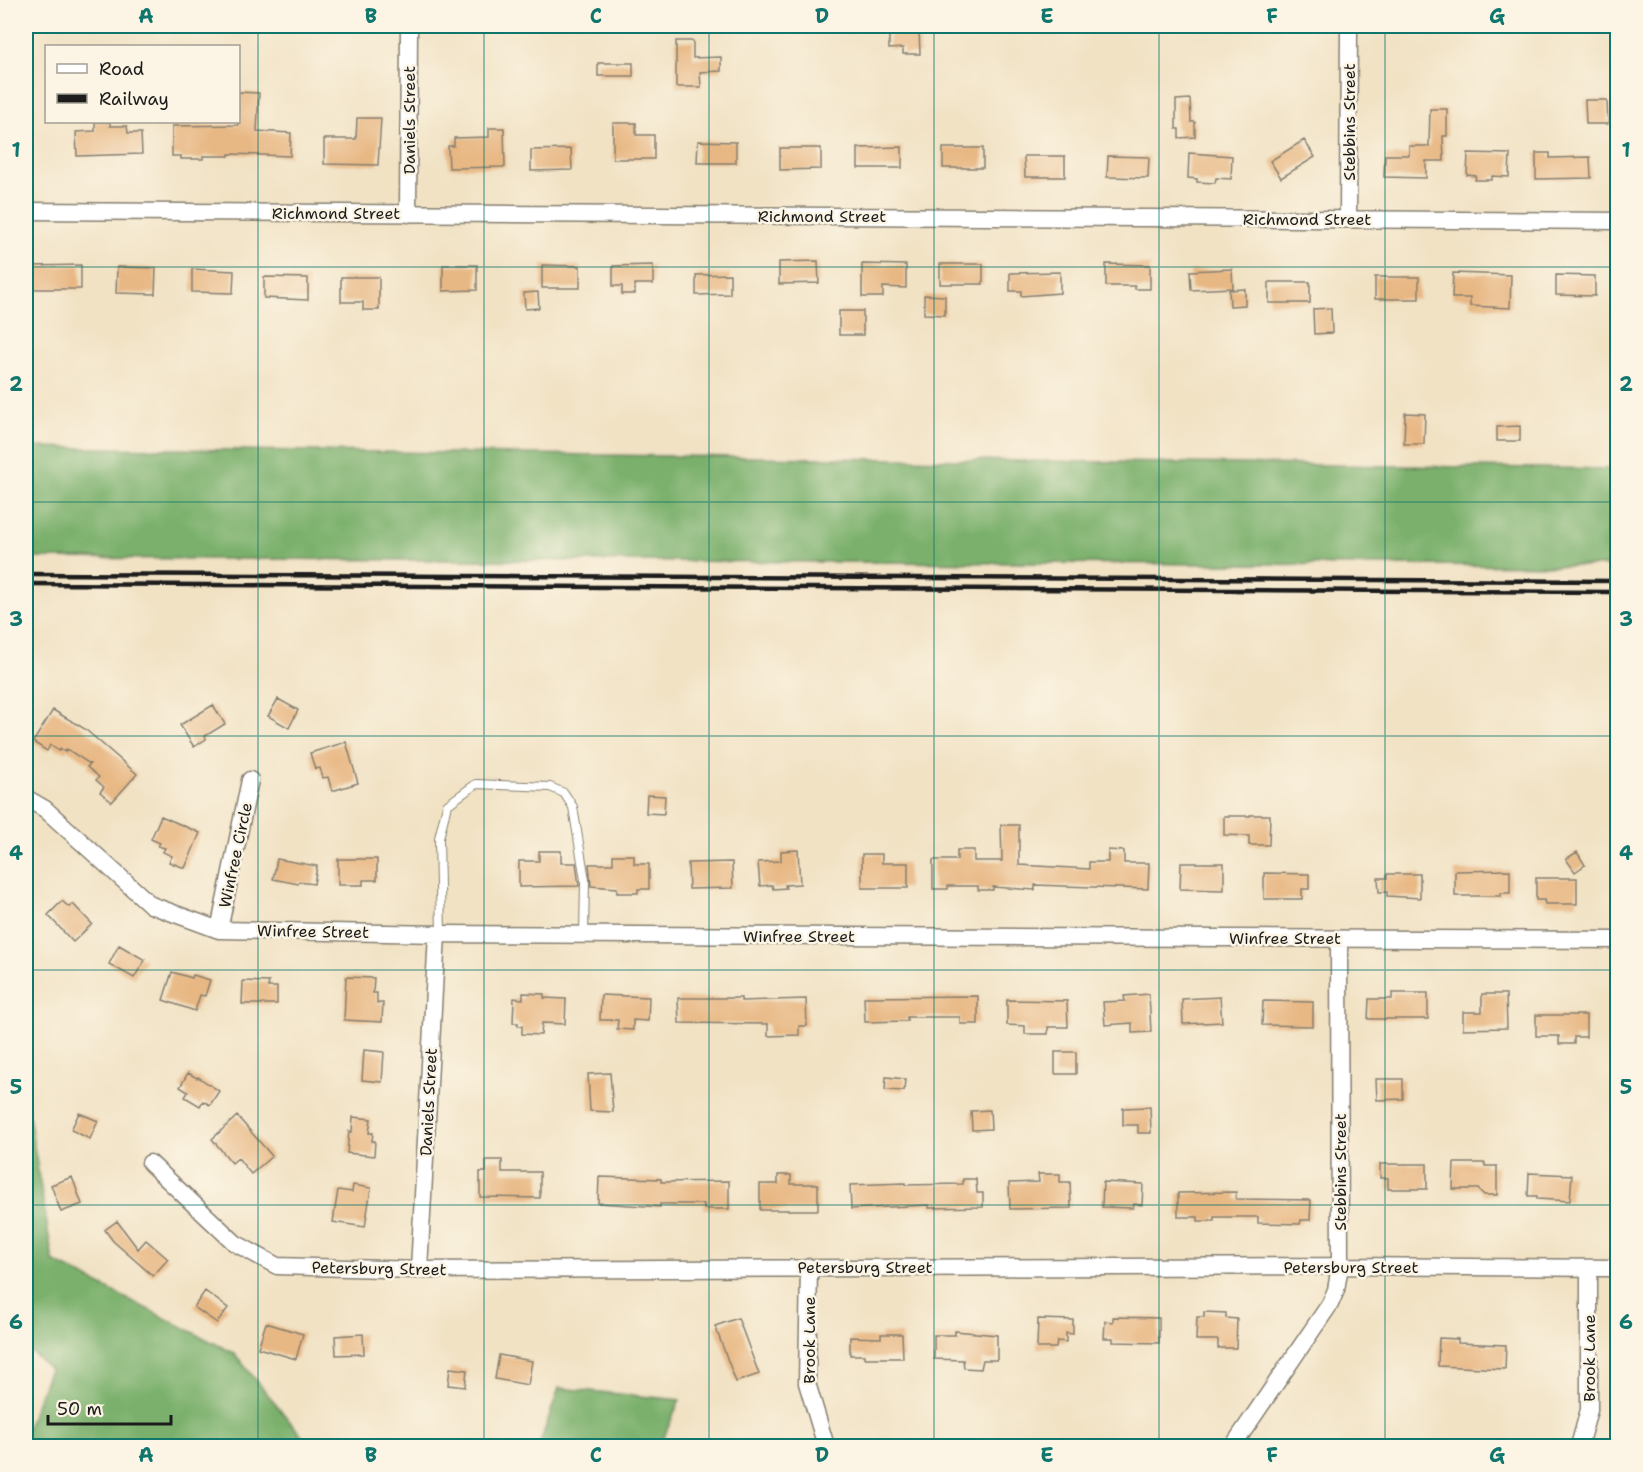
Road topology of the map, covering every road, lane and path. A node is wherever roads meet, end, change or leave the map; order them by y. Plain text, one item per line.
1 (409, 26) edge
2 (1349, 26) edge
3 (26, 211) edge
4 (408, 213) junction
5 (1348, 219) junction
6 (1617, 221) edge
7 (250, 780) dead end
8 (26, 798) edge
9 (219, 930) junction
10 (439, 934) junction
11 (584, 935) junction
12 (1339, 939) junction
13 (1617, 940) edge
14 (150, 1163) dead end
15 (1340, 1266) junction
16 (809, 1267) junction
17 (1589, 1268) junction
18 (1617, 1268) edge
19 (418, 1270) junction
20 (826, 1446) edge
21 (1233, 1446) edge
22 (1579, 1446) edge

1 - 4 street, Daniels Street
2 - 5 street, Stebbins Street
3 - 4 street, Richmond Street
4 - 5 street, Richmond Street
5 - 6 street, Richmond Street
7 - 9 street, Winfree Circle
8 - 9 street, Winfree Street
9 - 10 street, Winfree Street
10 - 11 street, Winfree Street
10 - 11 lane
10 - 19 street, Daniels Street
11 - 12 street, Winfree Street
12 - 13 street, Winfree Street
12 - 15 street, Stebbins Street
14 - 19 street, Petersburg Street
15 - 16 street, Petersburg Street
15 - 17 street, Petersburg Street
15 - 21 street, Stebbins Street
16 - 19 street, Petersburg Street
16 - 20 street, Brook Lane
17 - 18 street, Petersburg Street
17 - 22 street, Brook Lane

